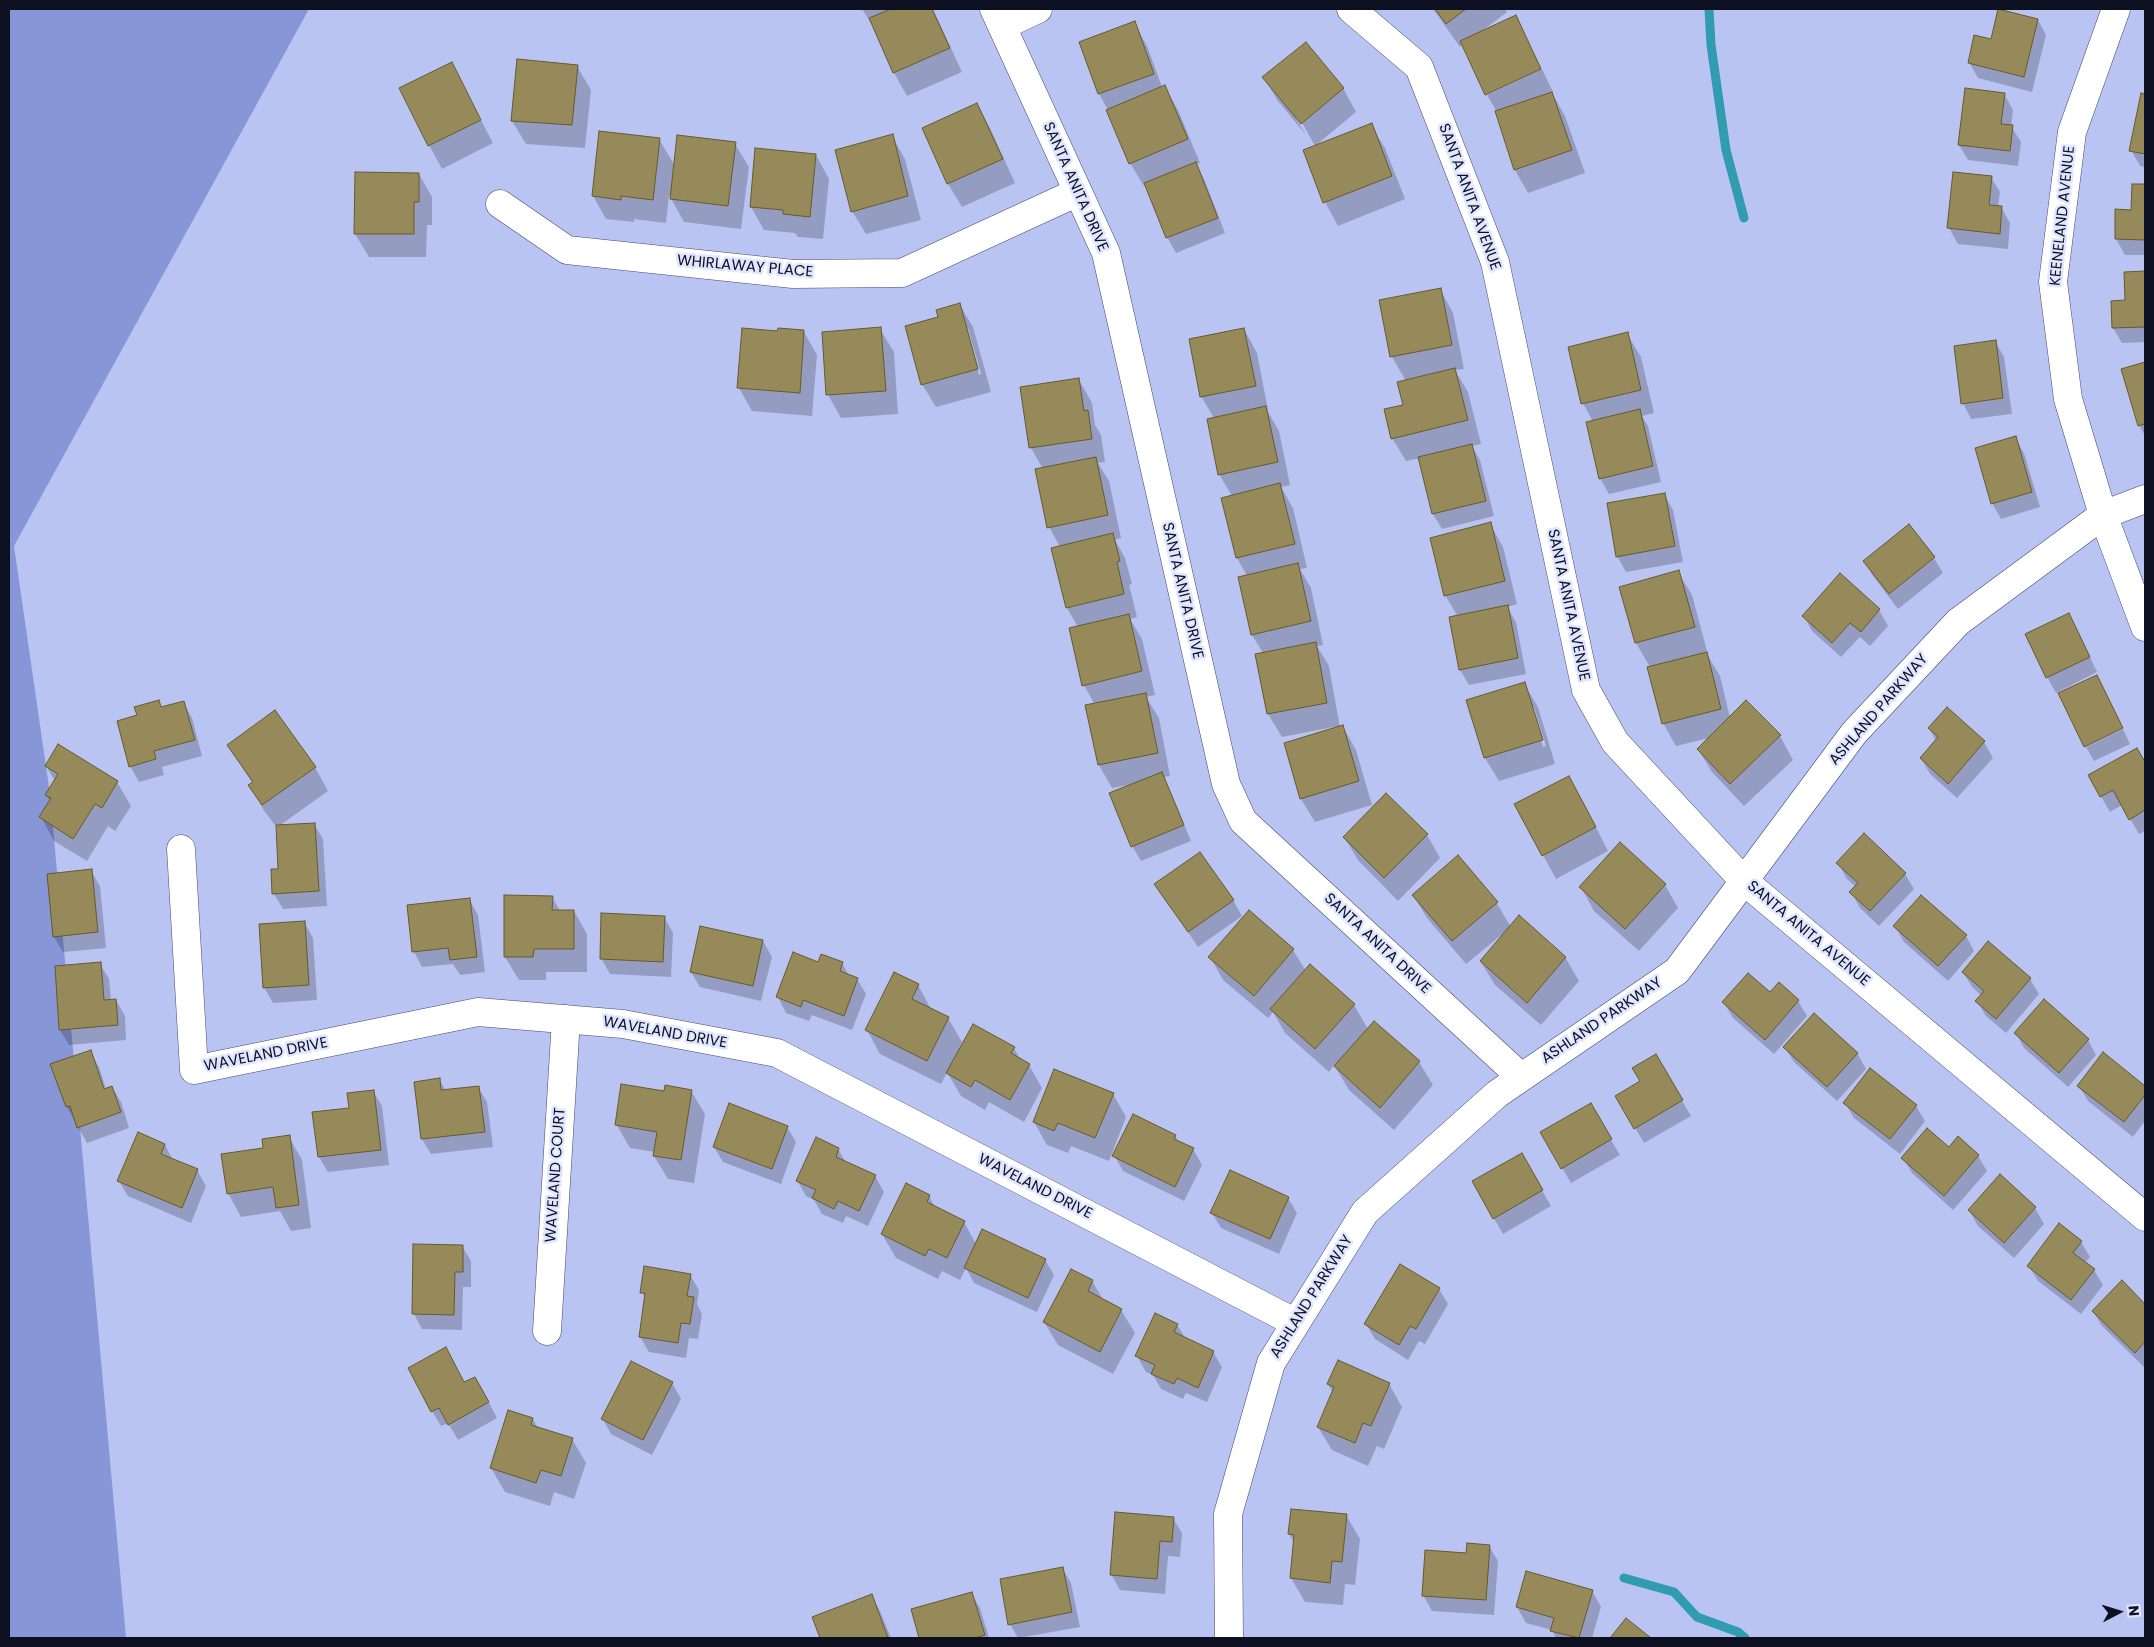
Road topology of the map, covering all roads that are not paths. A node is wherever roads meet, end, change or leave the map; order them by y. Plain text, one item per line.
1 (1038, 9) edge
2 (1350, 9) edge
3 (2116, 9) edge
4 (998, 18) edge
5 (1078, 192) junction
6 (500, 204) dead end
7 (2145, 500) edge
8 (2103, 515) junction
9 (2145, 627) edge
10 (181, 849) dead end
11 (1744, 881) junction
12 (566, 1019) junction
13 (1521, 1077) junction
14 (2145, 1217) edge
15 (1296, 1323) junction
16 (547, 1331) dead end
17 (1229, 1638) edge

1 - 4 street
2 - 11 street, SANTA ANITA AVENUE
3 - 8 street, KEENELAND AVENUE
4 - 5 street, SANTA ANITA DRIVE
5 - 6 street, WHIRLAWAY PLACE
5 - 13 street, SANTA ANITA DRIVE
7 - 8 street, ASHLAND PARKWAY
8 - 9 street, KEENELAND AVENUE
8 - 11 street, ASHLAND PARKWAY
10 - 12 street, WAVELAND DRIVE
11 - 13 street, ASHLAND PARKWAY
11 - 14 street, SANTA ANITA AVENUE
12 - 15 street, WAVELAND DRIVE
12 - 16 street, WAVELAND COURT
13 - 15 street, ASHLAND PARKWAY
15 - 17 street, ASHLAND PARKWAY

